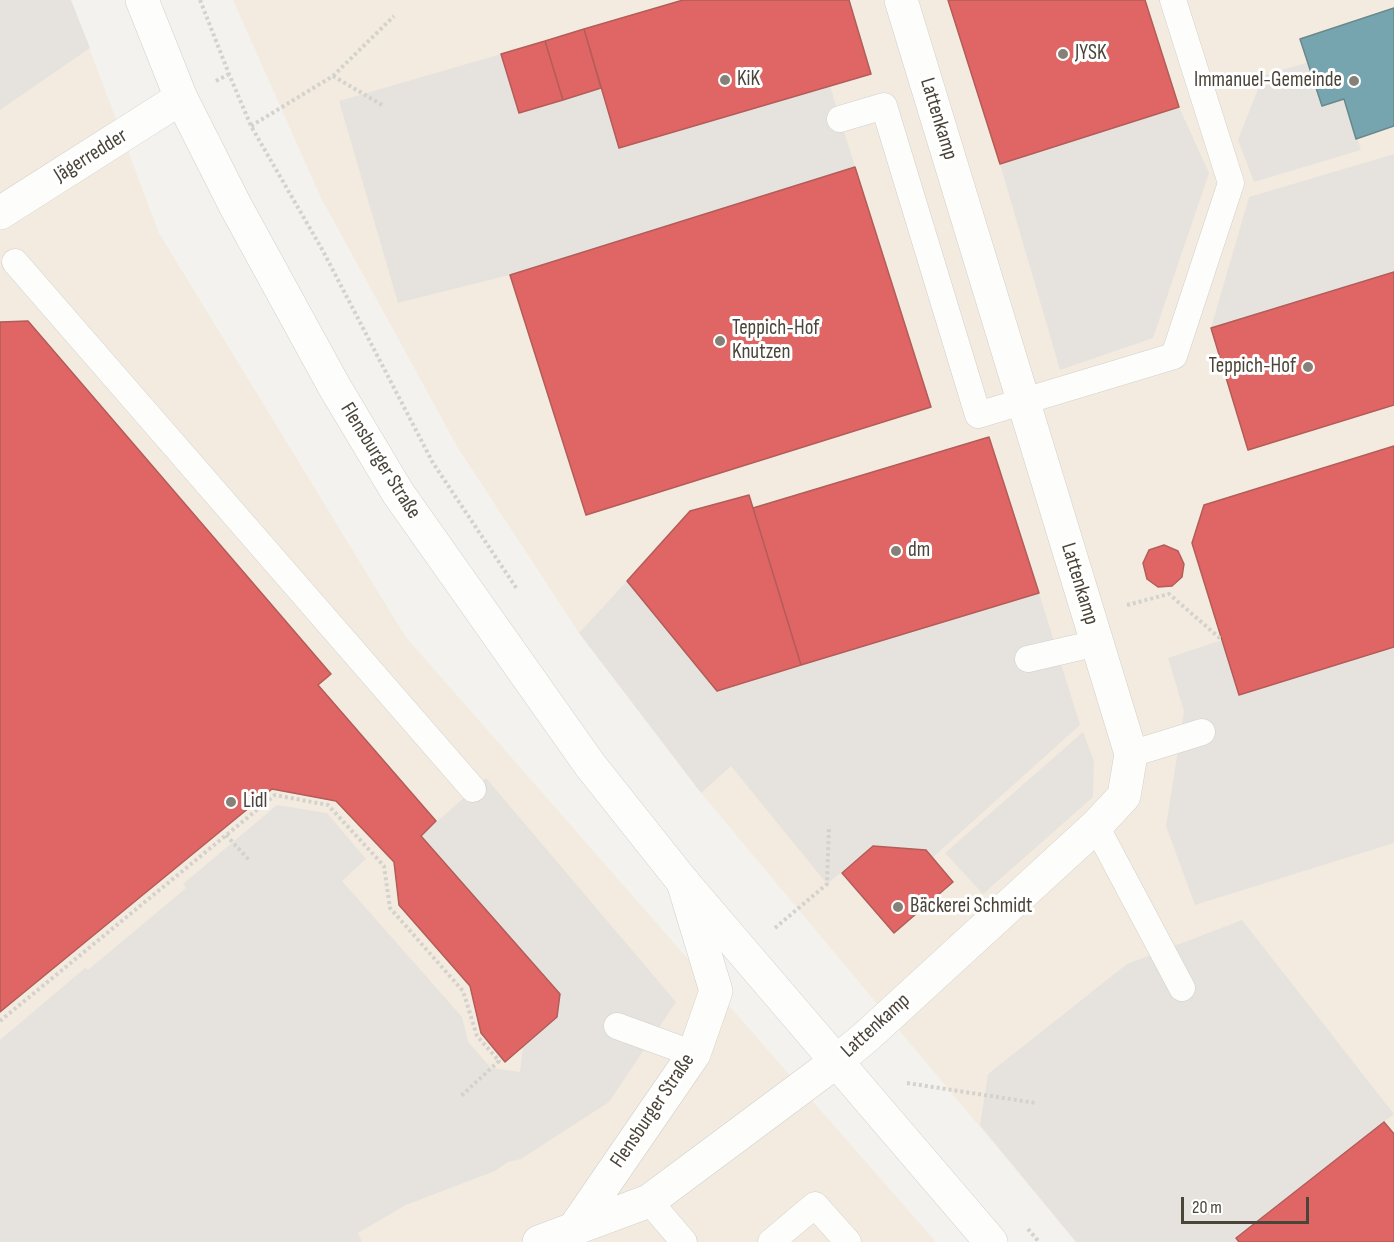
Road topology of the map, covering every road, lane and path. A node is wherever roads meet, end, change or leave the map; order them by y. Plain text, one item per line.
1 (142, 0) edge
2 (200, 0) edge
3 (901, 0) edge
4 (1173, 0) edge
5 (394, 16) dead end
6 (333, 76) junction
7 (181, 98) junction
8 (382, 105) dead end
9 (840, 119) dead end
10 (251, 126) junction
11 (0, 213) edge
12 (5, 262) edge
13 (1024, 402) junction
14 (518, 590) dead end
15 (1093, 629) junction
16 (1222, 640) dead end
17 (1028, 659) dead end
18 (1202, 732) dead end
19 (1131, 754) junction
20 (473, 789) dead end
21 (830, 826) dead end
22 (1096, 826) junction
23 (226, 835) junction
24 (250, 861) dead end
25 (684, 882) junction
26 (782, 937) dead end
27 (1182, 988) dead end
28 (0, 1022) edge
29 (617, 1026) dead end
30 (694, 1054) junction
31 (837, 1061) junction
32 (914, 1091) dead end
33 (459, 1097) dead end
34 (1036, 1103) dead end
35 (649, 1201) junction
36 (1024, 1224) dead end
37 (573, 1230) junction
38 (539, 1242) edge
39 (684, 1242) edge
40 (771, 1242) edge
41 (848, 1242) edge
42 (991, 1242) edge
43 (1039, 1242) edge

1 - 7 street, Flensburger Straße
2 - 10 path
3 - 13 street, Lattenkamp
4 - 13 lane
5 - 6 path
6 - 8 path
6 - 10 path
7 - 11 street, Jägerredder
7 - 25 street, Flensburger Straße
9 - 13 lane
10 - 14 path
12 - 20 lane
13 - 15 street, Lattenkamp
15 - 16 path
15 - 17 lane
15 - 19 street, Lattenkamp
18 - 19 lane
19 - 22 street, Lattenkamp
21 - 26 path
22 - 27 lane
22 - 31 street, Lattenkamp
23 - 24 path
23 - 28 path
23 - 33 path
25 - 30 street, Flensburger Straße
25 - 31 street, Flensburger Straße
29 - 30 lane
30 - 37 street, Flensburger Straße
31 - 35 street
31 - 42 street, Flensburger Straße
32 - 34 path
35 - 37 street
35 - 39 lane
36 - 43 path
37 - 38 street
40 - 41 lane

